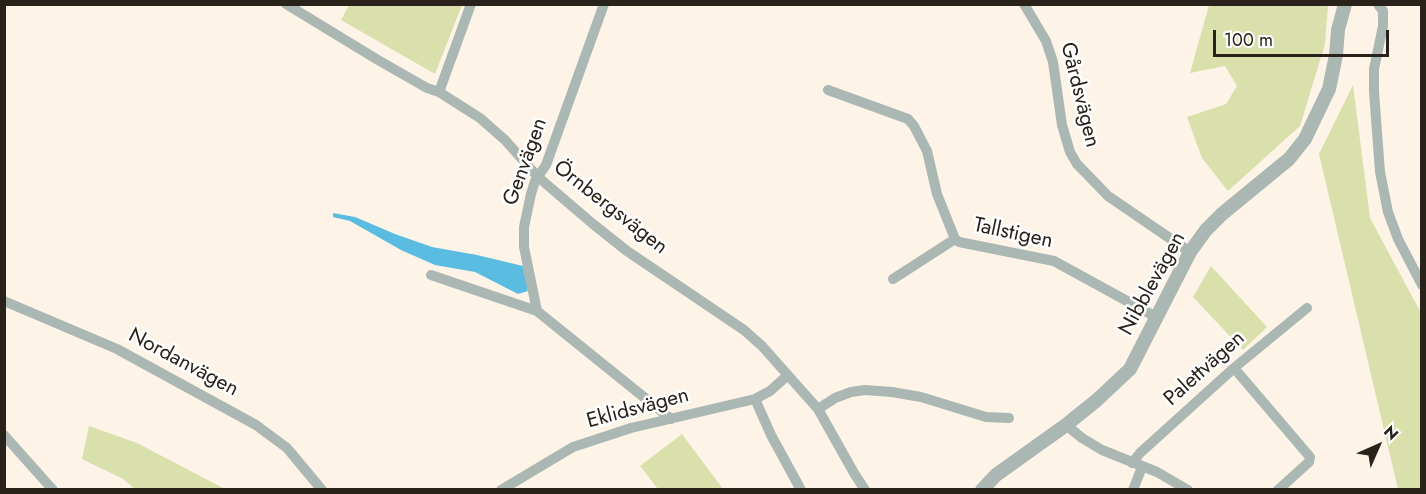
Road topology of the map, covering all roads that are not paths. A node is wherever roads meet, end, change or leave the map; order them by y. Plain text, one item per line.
1 (286, 4) edge
2 (471, 4) edge
3 (604, 4) edge
4 (1024, 4) edge
5 (1345, 4) edge
6 (1378, 4) edge
7 (828, 90) dead end
8 (439, 92) junction
9 (538, 177) junction
10 (955, 239) junction
11 (1190, 252) junction
12 (431, 275) dead end
13 (893, 279) dead end
14 (1422, 285) edge
15 (4, 301) edge
16 (1307, 308) dead end
17 (537, 311) junction
18 (1158, 318) junction
19 (1234, 368) junction
20 (788, 375) junction
21 (755, 399) junction
22 (818, 409) junction
23 (1009, 418) dead end
24 (671, 419) junction
25 (1066, 424) junction
26 (4, 435) edge
27 (1137, 465) junction
28 (53, 489) edge
29 (322, 489) edge
30 (501, 489) edge
31 (801, 489) edge
32 (865, 489) edge
33 (982, 489) edge
34 (1133, 489) edge
35 (1188, 489) edge
36 (1278, 489) edge

1 - 8 street, Örnbergsvägen
2 - 8 street
3 - 9 street, Genvägen
4 - 11 street, Gårdsvägen
5 - 11 street, Nibblevägen
6 - 14 street
7 - 10 street, Tallstigen
8 - 9 street, Örnbergsvägen
9 - 17 street, Genvägen
9 - 20 street, Örnbergsvägen
10 - 13 street, Tallstigen
10 - 18 street, Tallstigen
11 - 18 street, Nibblevägen
12 - 17 street
15 - 29 street, Nordanvägen
16 - 19 street, Palettvägen
17 - 24 street
18 - 25 street, Nibblevägen
19 - 27 street, Palettvägen
19 - 36 street
20 - 21 street, Eklidsvägen
20 - 22 street, Örnbergsvägen
21 - 24 street, Eklidsvägen
21 - 31 street
22 - 23 street
22 - 32 street, Örnbergsvägen
24 - 30 street, Eklidsvägen
25 - 27 street
25 - 33 street, Nibblevägen
26 - 28 street
27 - 34 street
27 - 35 street

